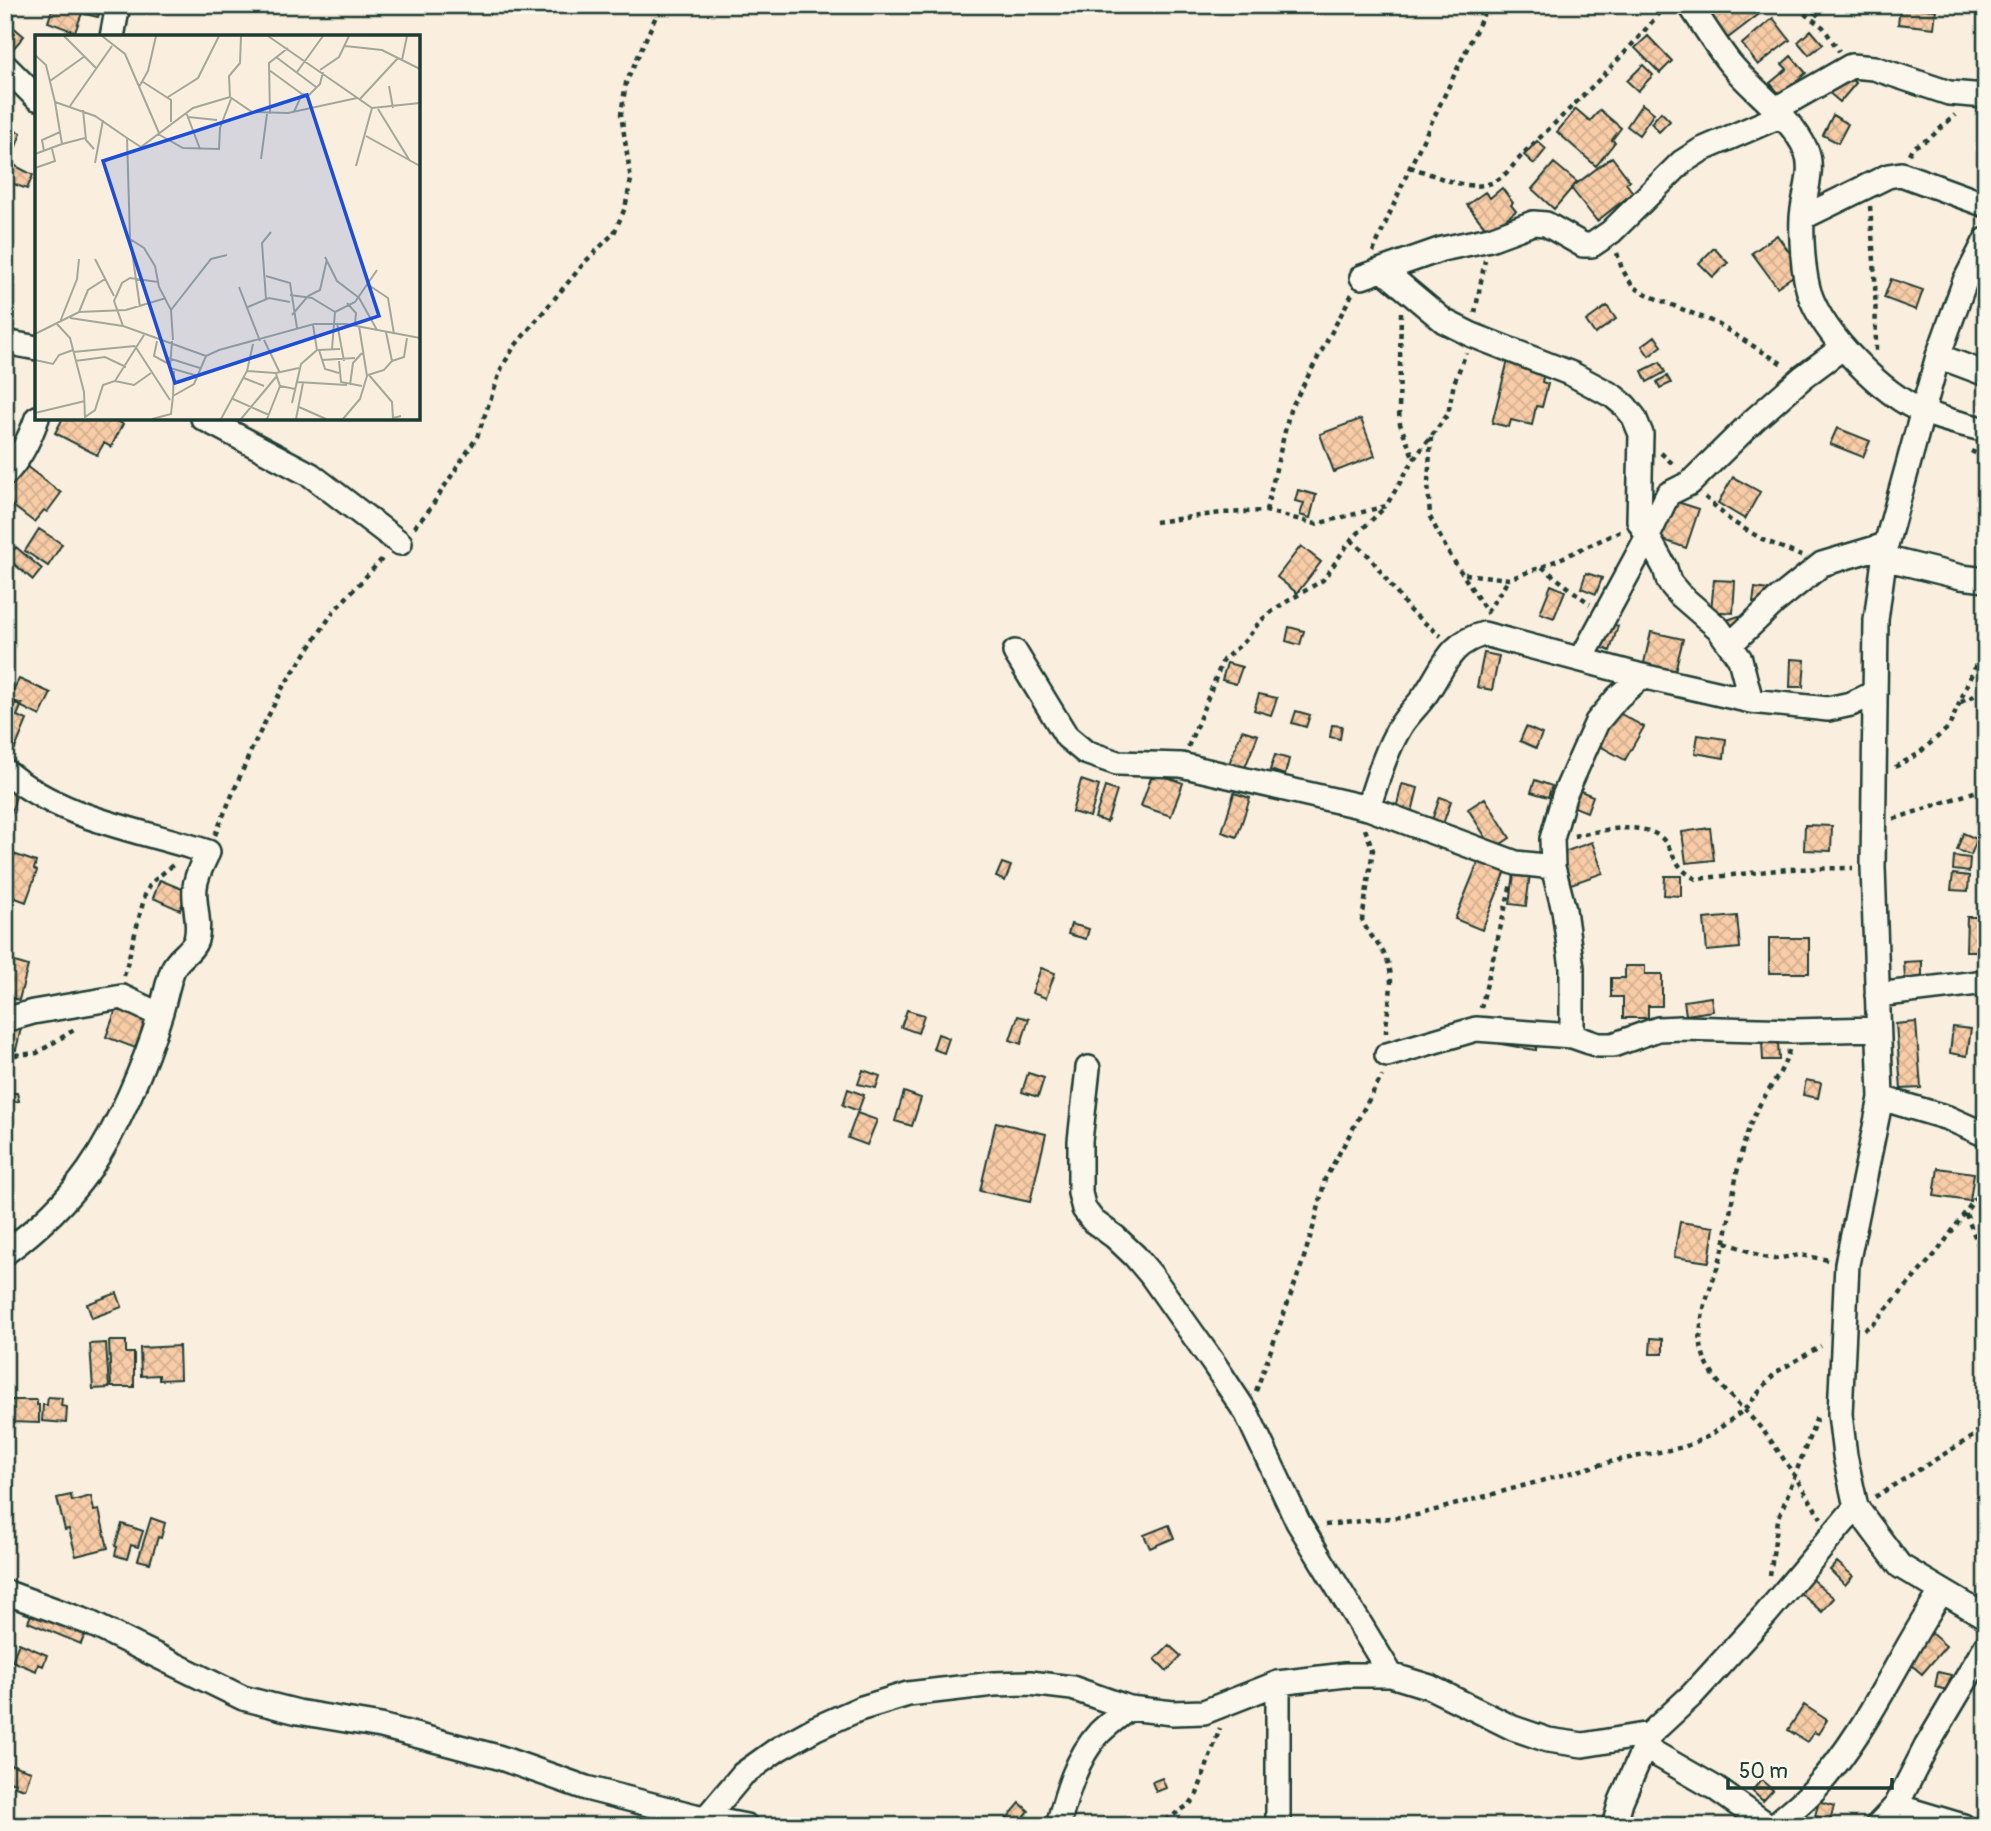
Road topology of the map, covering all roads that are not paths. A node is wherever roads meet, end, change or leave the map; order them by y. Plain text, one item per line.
1 (118, 5) edge
2 (1694, 7) edge
3 (112, 35) edge
4 (5, 66) edge
5 (35, 96) edge
6 (1982, 96) edge
7 (1777, 113) junction
8 (1986, 205) edge
9 (1802, 218) junction
10 (1986, 240) edge
11 (5, 342) edge
12 (35, 348) edge
13 (1842, 348) junction
14 (1938, 356) junction
15 (1986, 374) edge
16 (1923, 412) junction
17 (36, 420) edge
18 (207, 420) edge
19 (1986, 430) edge
20 (5, 474) edge
21 (1644, 528) junction
22 (400, 543) road end
23 (1885, 552) junction
24 (1986, 580) edge
25 (1731, 644) junction
26 (1016, 652) dead end
27 (1581, 660) junction
28 (1642, 676) junction
29 (1874, 693) junction
30 (1751, 701) junction
31 (7, 774) edge
32 (1368, 807) junction
33 (1552, 867) junction
34 (1986, 982) edge
35 (1877, 995) junction
36 (160, 1015) junction
37 (5, 1020) edge
38 (1878, 1028) junction
39 (1573, 1036) junction
40 (1387, 1055) road end
41 (1088, 1068) dead end
42 (1881, 1098) junction
43 (1986, 1135) edge
44 (5, 1253) edge
45 (1856, 1507) junction
46 (1942, 1591) junction
47 (5, 1592) edge
48 (1986, 1617) edge
49 (1986, 1646) edge
50 (1391, 1675) junction
51 (1278, 1683) junction
52 (1129, 1708) junction
53 (1647, 1740) junction
54 (1896, 1806) junction
55 (706, 1818) junction
56 (746, 1826) edge
57 (1058, 1826) edge
58 (1278, 1826) edge
59 (1614, 1826) edge
60 (1771, 1826) edge
61 (1877, 1826) edge
62 (1963, 1826) edge

1 - 3 street
2 - 7 street
4 - 5 street
6 - 7 street
7 - 9 street
7 - 21 street
8 - 9 street
9 - 13 street
10 - 14 street
11 - 12 street
13 - 16 street
13 - 21 street
14 - 15 street
14 - 16 street
16 - 19 street
16 - 23 street
17 - 20 street
18 - 22 street
21 - 25 street
21 - 27 street
23 - 24 street
23 - 25 street
23 - 29 street
25 - 30 street
26 - 32 street
27 - 28 street
27 - 32 street
28 - 30 street
28 - 33 street
29 - 30 street
29 - 35 street
31 - 36 street
32 - 33 street
33 - 39 street
34 - 35 street
35 - 38 street
36 - 37 street
36 - 44 street
38 - 39 street
38 - 42 street
39 - 40 street
41 - 50 street
42 - 43 street
42 - 45 street
45 - 46 street
45 - 53 street
46 - 48 street
46 - 60 street
47 - 55 street
49 - 54 street
50 - 51 street
50 - 53 street
51 - 52 street
51 - 58 street
52 - 55 street
52 - 57 street
53 - 59 street
53 - 60 street
54 - 61 street
54 - 62 street
55 - 56 street

